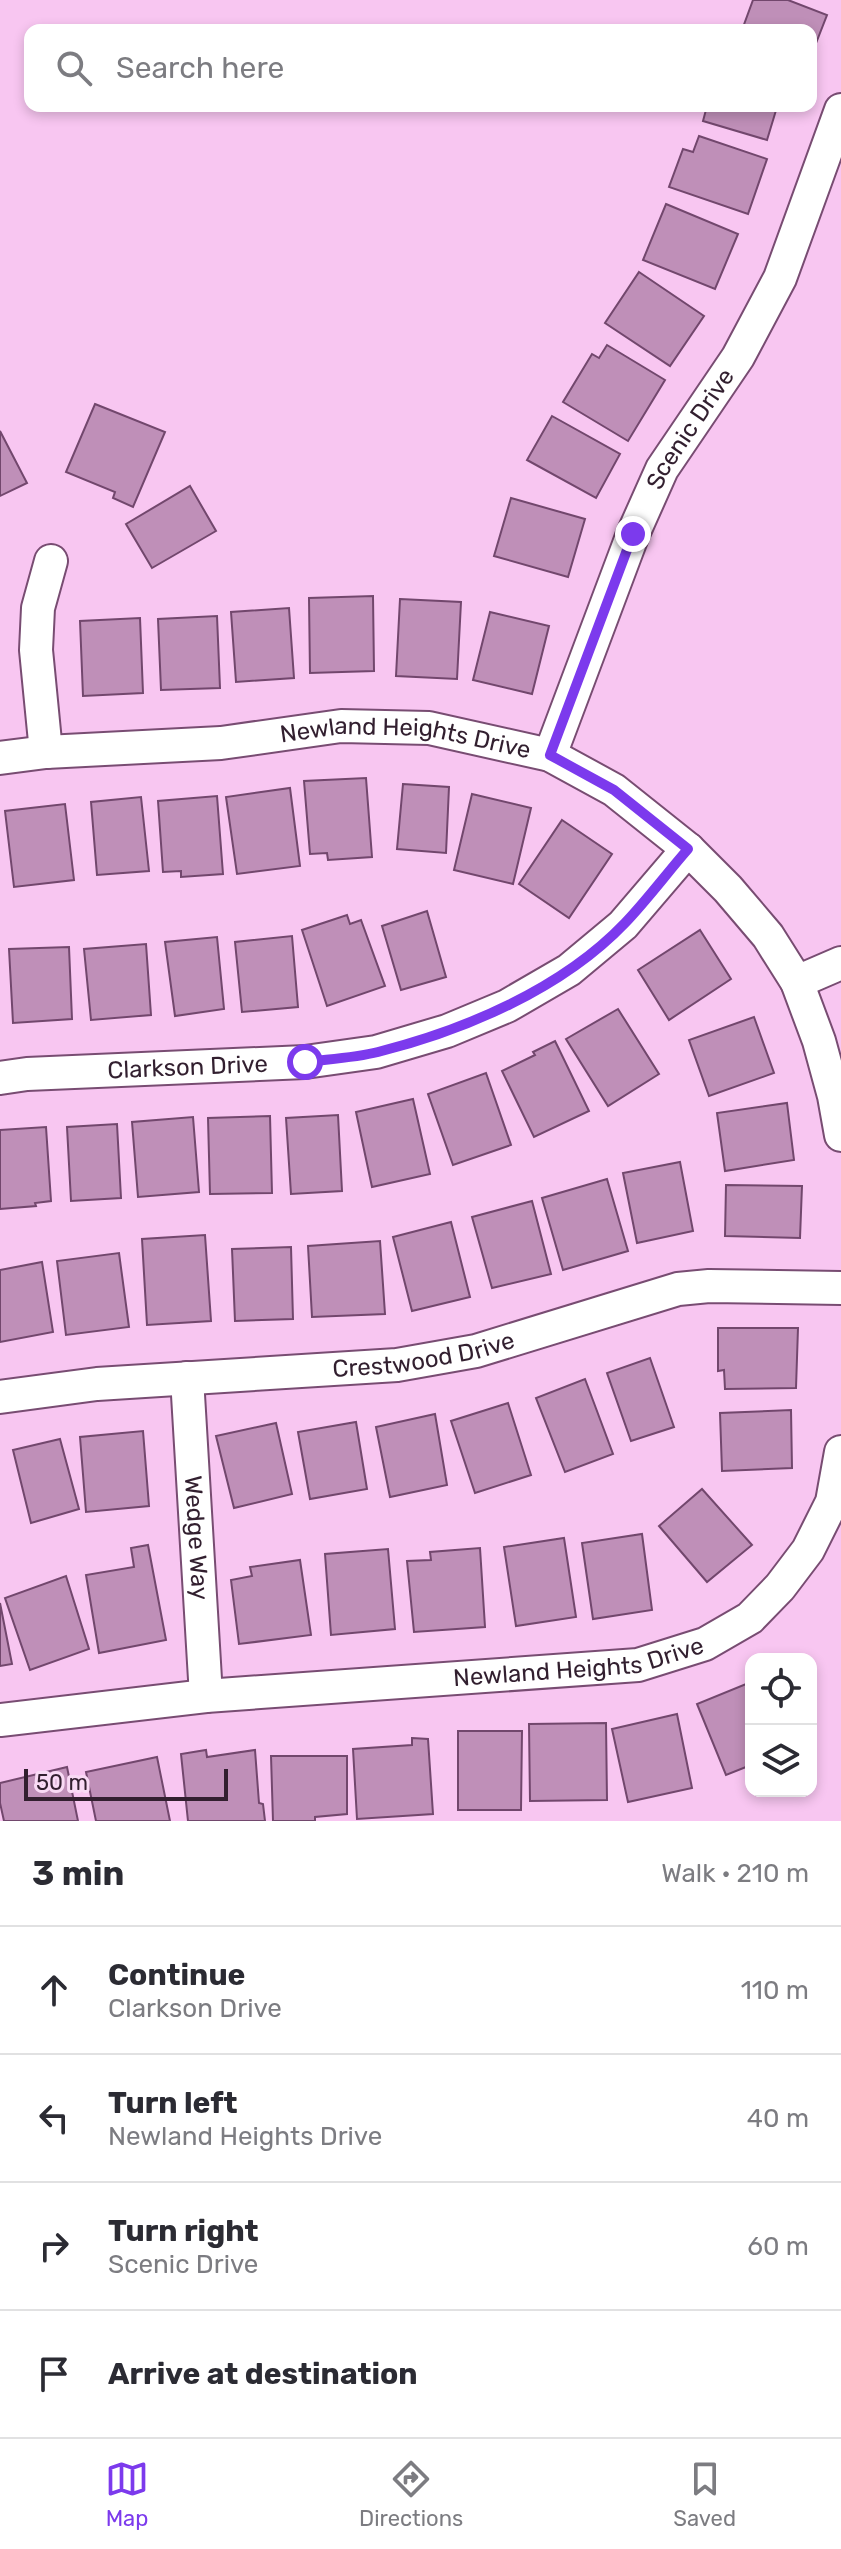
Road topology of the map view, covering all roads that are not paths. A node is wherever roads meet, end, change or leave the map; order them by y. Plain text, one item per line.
1 (841, 110) edge
2 (51, 561) dead end
3 (46, 752) junction
4 (550, 755) junction
5 (0, 758) edge
6 (688, 849) junction
7 (841, 963) edge
8 (797, 982) junction
9 (0, 1078) edge
10 (841, 1135) edge
11 (841, 1288) edge
12 (187, 1378) junction
13 (0, 1397) edge
14 (841, 1452) edge
15 (206, 1696) junction
16 (0, 1720) edge

1 - 4 street, Scenic Drive
2 - 3 street
3 - 4 street, Newland Heights Drive
3 - 5 street, Newland Heights Drive
4 - 6 street, Newland Heights Drive
6 - 8 street, Newland Heights Drive
6 - 9 street, Clarkson Drive
7 - 8 street
8 - 10 street, Newland Heights Drive
11 - 12 street, Crestwood Drive
12 - 13 street, Crestwood Drive
12 - 15 street, Wedge Way
14 - 15 street, Newland Heights Drive
15 - 16 street, Newland Heights Drive

